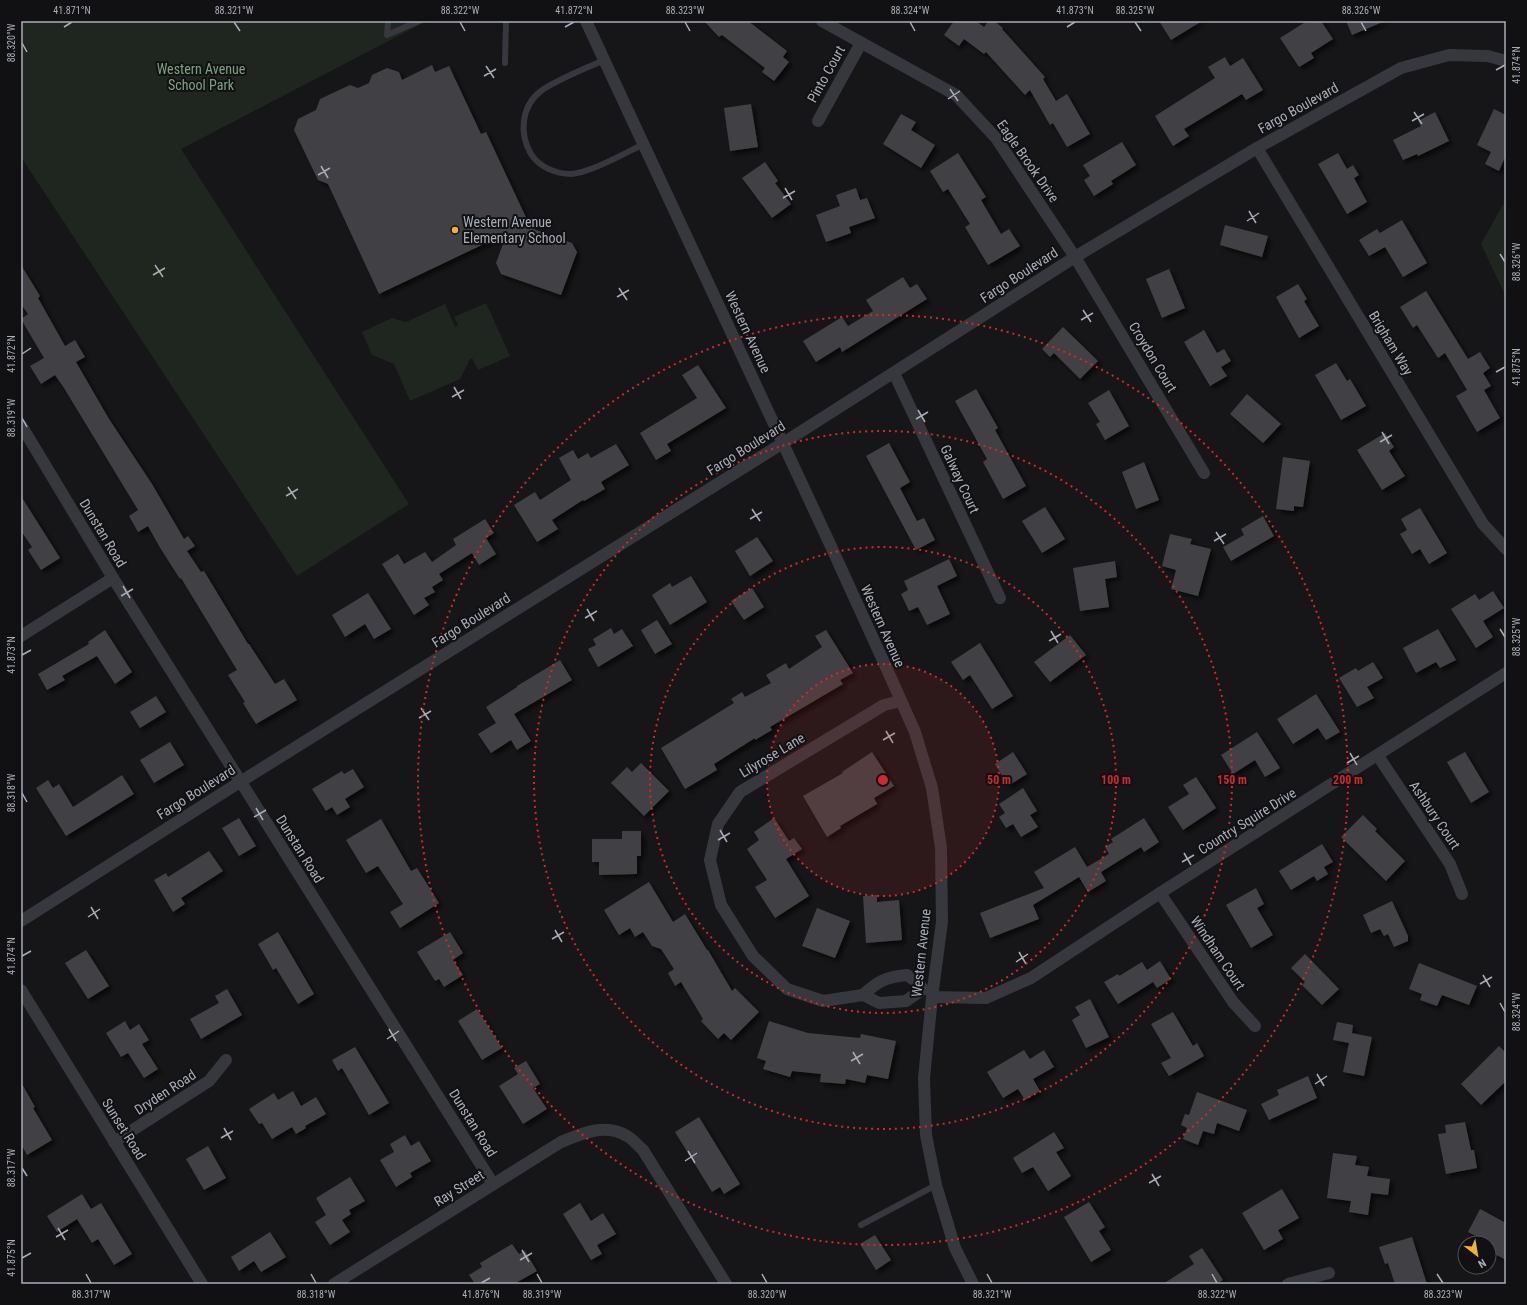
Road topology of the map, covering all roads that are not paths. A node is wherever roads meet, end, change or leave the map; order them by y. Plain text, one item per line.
1 (388, 21) edge
2 (419, 21) edge
3 (506, 21) edge
4 (586, 21) edge
5 (822, 21) edge
6 (861, 42) junction
7 (604, 60) junction
8 (1506, 61) edge
9 (505, 63) dead end
10 (818, 121) dead end
11 (644, 144) junction
12 (1257, 148) junction
13 (1075, 257) junction
14 (894, 373) junction
15 (21, 426) edge
16 (783, 443) junction
17 (1204, 473) dead end
18 (1506, 550) edge
19 (113, 578) junction
20 (1000, 598) dead end
21 (21, 636) edge
22 (1506, 674) edge
23 (901, 701) junction
24 (1378, 756) junction
25 (240, 782) junction
26 (1160, 893) junction
27 (1462, 894) dead end
28 (21, 921) edge
29 (21, 990) edge
30 (929, 992) junction
31 (863, 995) junction
32 (1255, 1026) dead end
33 (226, 1060) dead end
34 (114, 1142) junction
35 (493, 1184) junction
36 (936, 1185) junction
37 (861, 1225) dead end
38 (1329, 1273) dead end
39 (202, 1284) edge
40 (334, 1284) edge
41 (726, 1284) edge
42 (973, 1284) edge
43 (1288, 1284) edge

1 - 2 lane
3 - 9 lane
4 - 7 street, Western Avenue
5 - 6 street, Eagle Brook Drive
6 - 10 street, Pinto Court
6 - 13 street, Eagle Brook Drive
7 - 11 street, Western Avenue
7 - 11 lane
8 - 12 street, Fargo Boulevard
11 - 16 street, Western Avenue
12 - 13 street, Fargo Boulevard
12 - 18 street, Brigham Way
13 - 14 street, Fargo Boulevard
13 - 17 street, Croydon Court
14 - 16 street, Fargo Boulevard
14 - 20 street, Galway Court
15 - 19 street, Dunstan Road
16 - 23 street, Western Avenue
16 - 25 street, Fargo Boulevard
19 - 21 street
19 - 25 street, Dunstan Road
22 - 24 street, Country Squire Drive
23 - 30 street, Western Avenue
23 - 31 street, Lilyrose Lane
24 - 26 street, Country Squire Drive
24 - 27 street, Ashbury Court
25 - 28 street, Fargo Boulevard
25 - 35 street, Dunstan Road
26 - 30 street, Country Squire Drive
26 - 32 street, Windham Court
29 - 34 street, Sunset Road
30 - 31 street
30 - 31 street
30 - 36 street, Western Avenue
33 - 34 street, Dryden Road
34 - 39 street, Sunset Road
35 - 40 street, Ray Street
35 - 41 street, Ray Street
36 - 37 lane
36 - 42 street, Western Avenue
38 - 43 street

